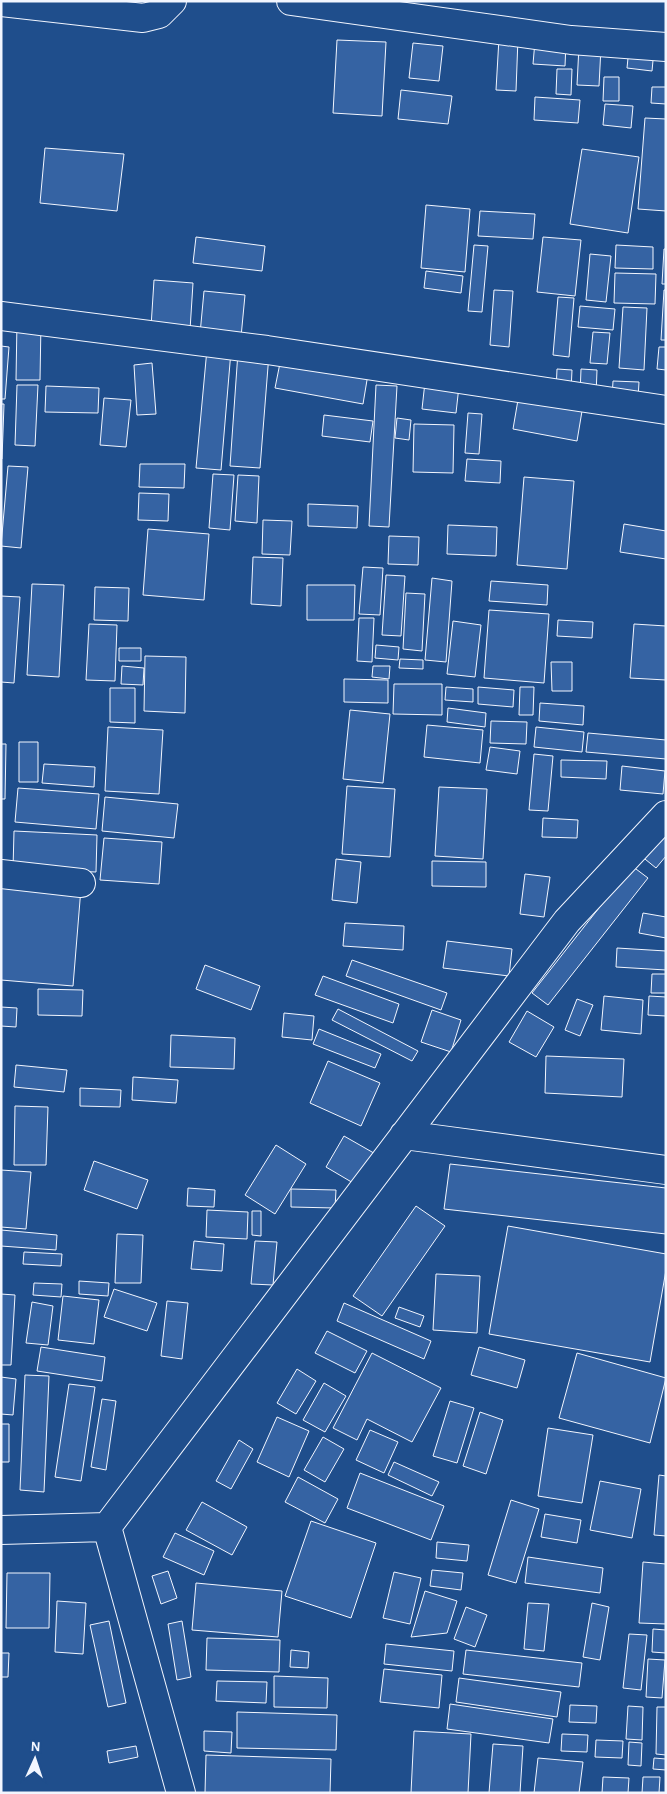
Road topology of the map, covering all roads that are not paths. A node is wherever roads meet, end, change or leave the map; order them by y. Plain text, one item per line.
1 (172, 1) edge
2 (291, 1) edge
3 (1, 2) edge
4 (666, 47) edge
5 (1, 316) edge
6 (666, 410) edge
7 (666, 815) edge
8 (1, 874) edge
9 (80, 882) dead end
10 (404, 1135) junction
11 (666, 1170) edge
12 (107, 1528) junction
13 (1, 1530) edge
14 (181, 1793) edge

1 - 3 street
2 - 4 street
5 - 6 street
7 - 10 street
8 - 9 street
10 - 11 street
10 - 12 street
12 - 13 street
12 - 14 street

